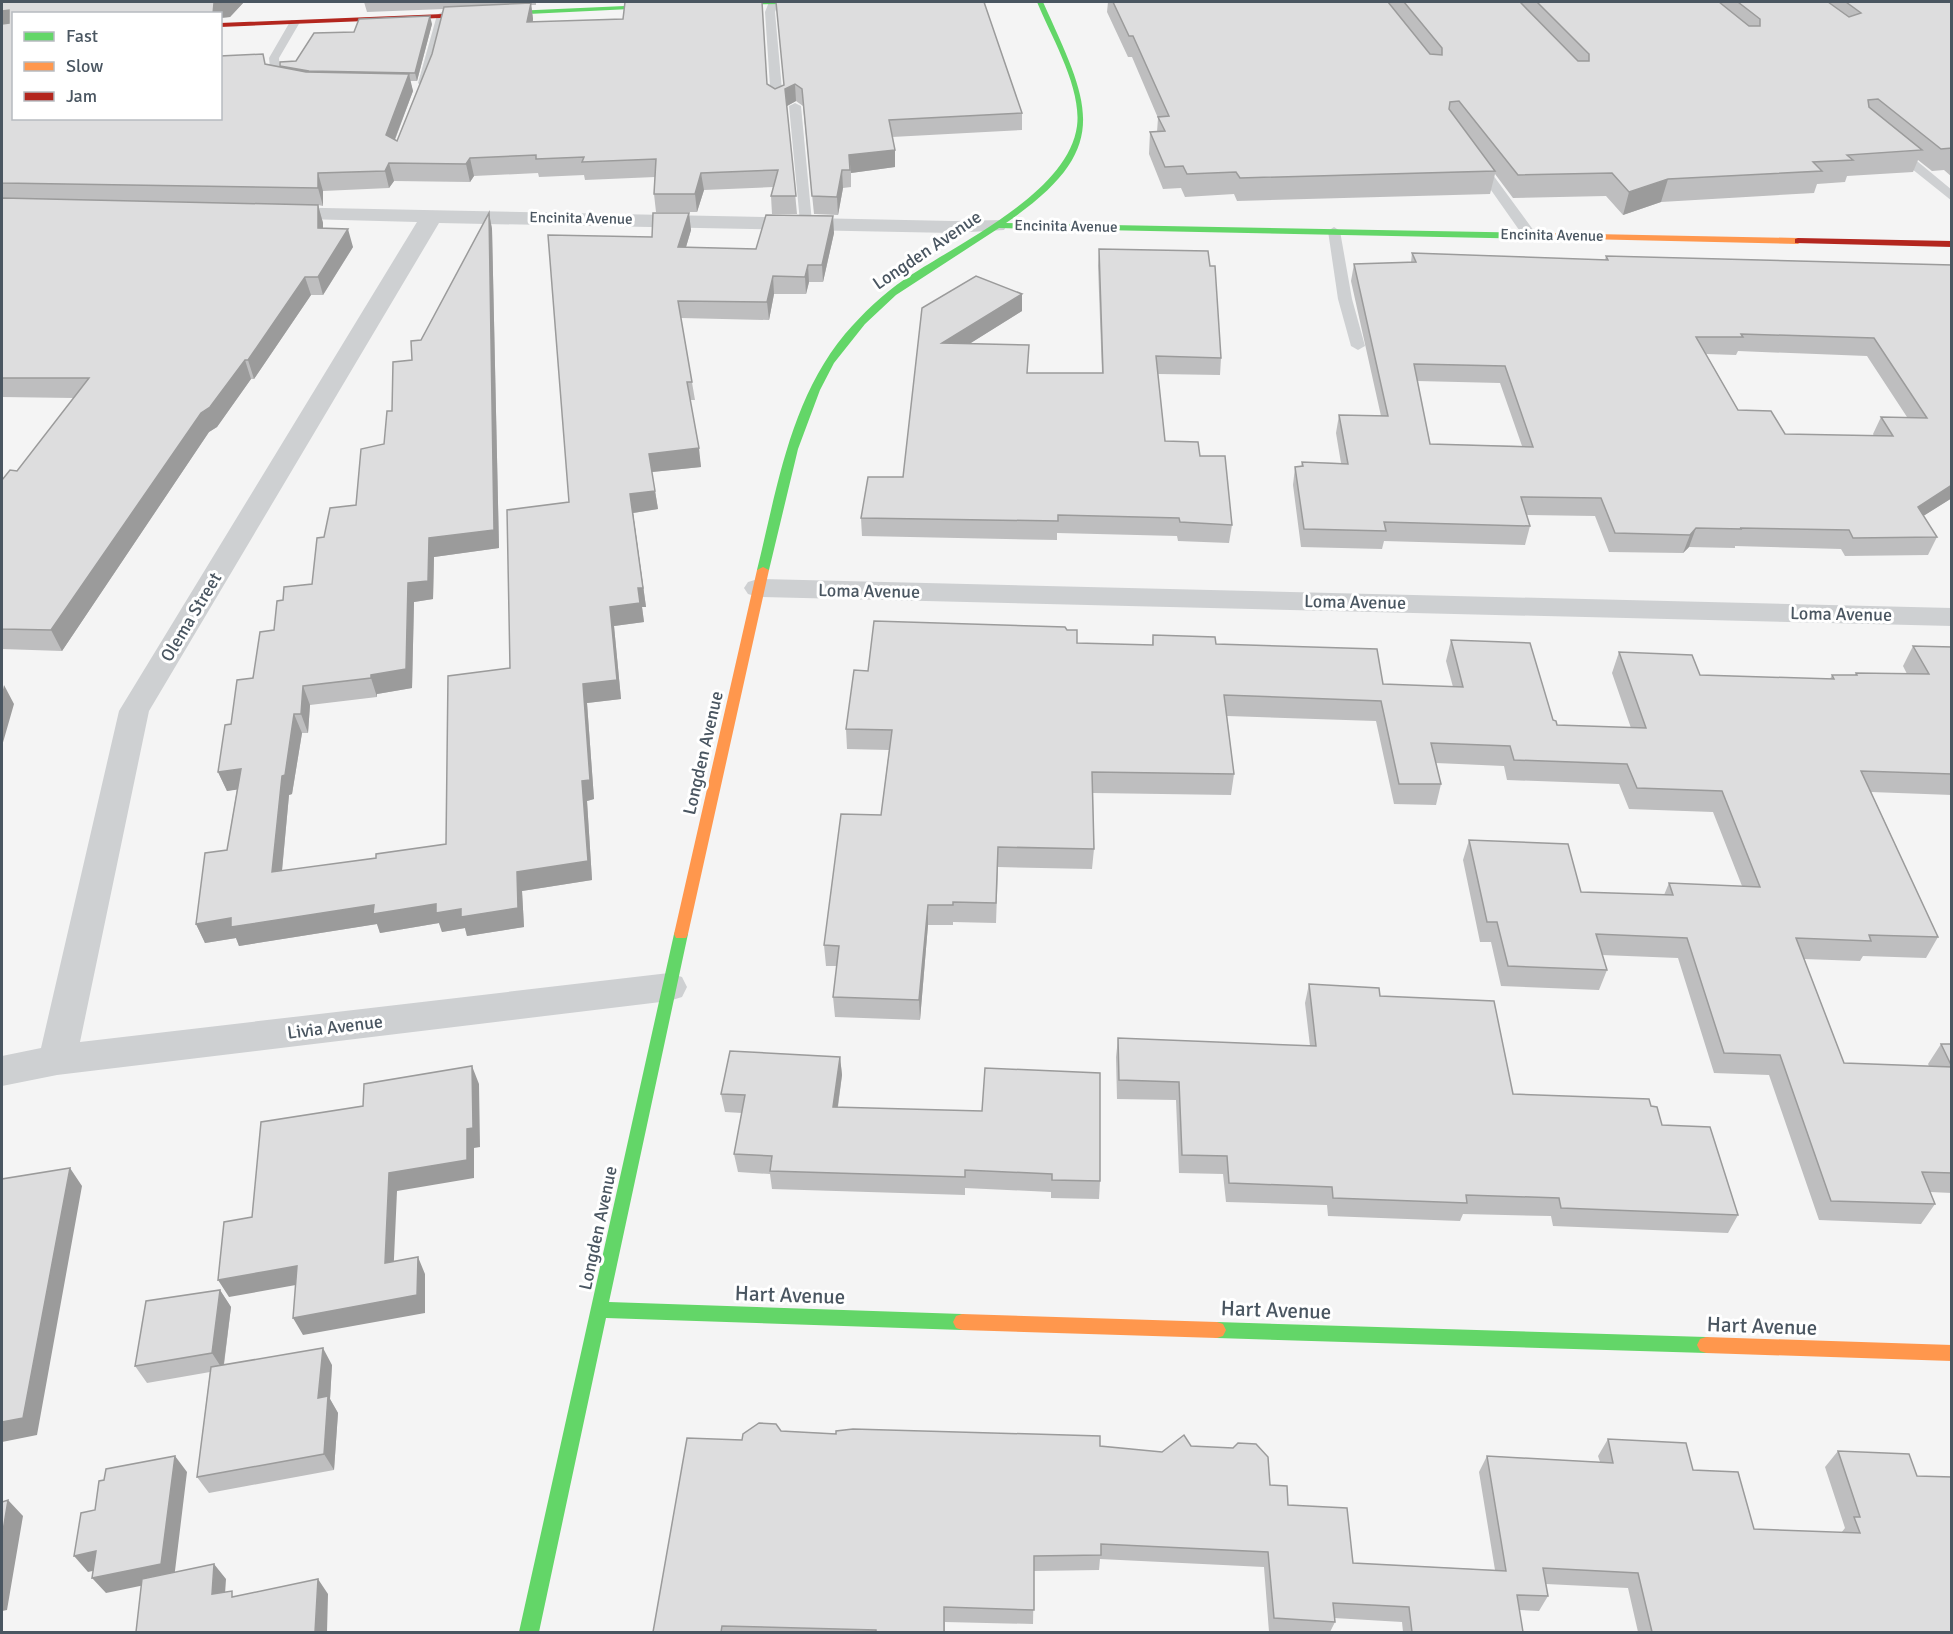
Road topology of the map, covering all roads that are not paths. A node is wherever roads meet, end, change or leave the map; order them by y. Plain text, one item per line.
1 (774, 2) edge
2 (781, 2) edge
3 (1040, 2) edge
4 (705, 4) edge
5 (591, 5) edge
6 (682, 5) edge
7 (442, 15) junction
8 (295, 22) junction
9 (222, 25) edge
10 (302, 82) edge
11 (418, 89) edge
12 (777, 101) edge
13 (795, 106) edge
14 (1883, 139) edge
15 (1472, 155) edge
16 (1952, 197) edge
17 (253, 213) edge
18 (432, 216) junction
19 (806, 222) junction
20 (996, 225) junction
21 (1334, 231) junction
22 (1529, 234) junction
23 (1952, 244) edge
24 (1358, 346) dead end
25 (758, 588) junction
26 (1952, 617) edge
27 (669, 987) junction
28 (57, 1060) junction
29 (2, 1071) edge
30 (599, 1310) junction
31 (1952, 1353) edge
32 (529, 1632) edge

1 - 2 street
1 - 4 street
1 - 12 lane
3 - 20 street, Longden Avenue
5 - 6 street
5 - 7 street
7 - 8 street
7 - 11 lane
8 - 9 street
8 - 10 lane
13 - 19 lane
14 - 16 lane
15 - 22 lane
17 - 18 street, Encinita Avenue
18 - 19 street, Encinita Avenue
18 - 28 street, Olema Street
19 - 20 street, Encinita Avenue
20 - 21 street, Encinita Avenue
20 - 25 street, Longden Avenue
21 - 22 street, Encinita Avenue
21 - 24 lane
22 - 23 street, Encinita Avenue
25 - 26 street, Loma Avenue
25 - 27 street, Longden Avenue
27 - 28 street, Livia Avenue
27 - 30 street, Longden Avenue
28 - 29 street, Livia Avenue
30 - 31 street, Hart Avenue
30 - 32 street, Longden Avenue

